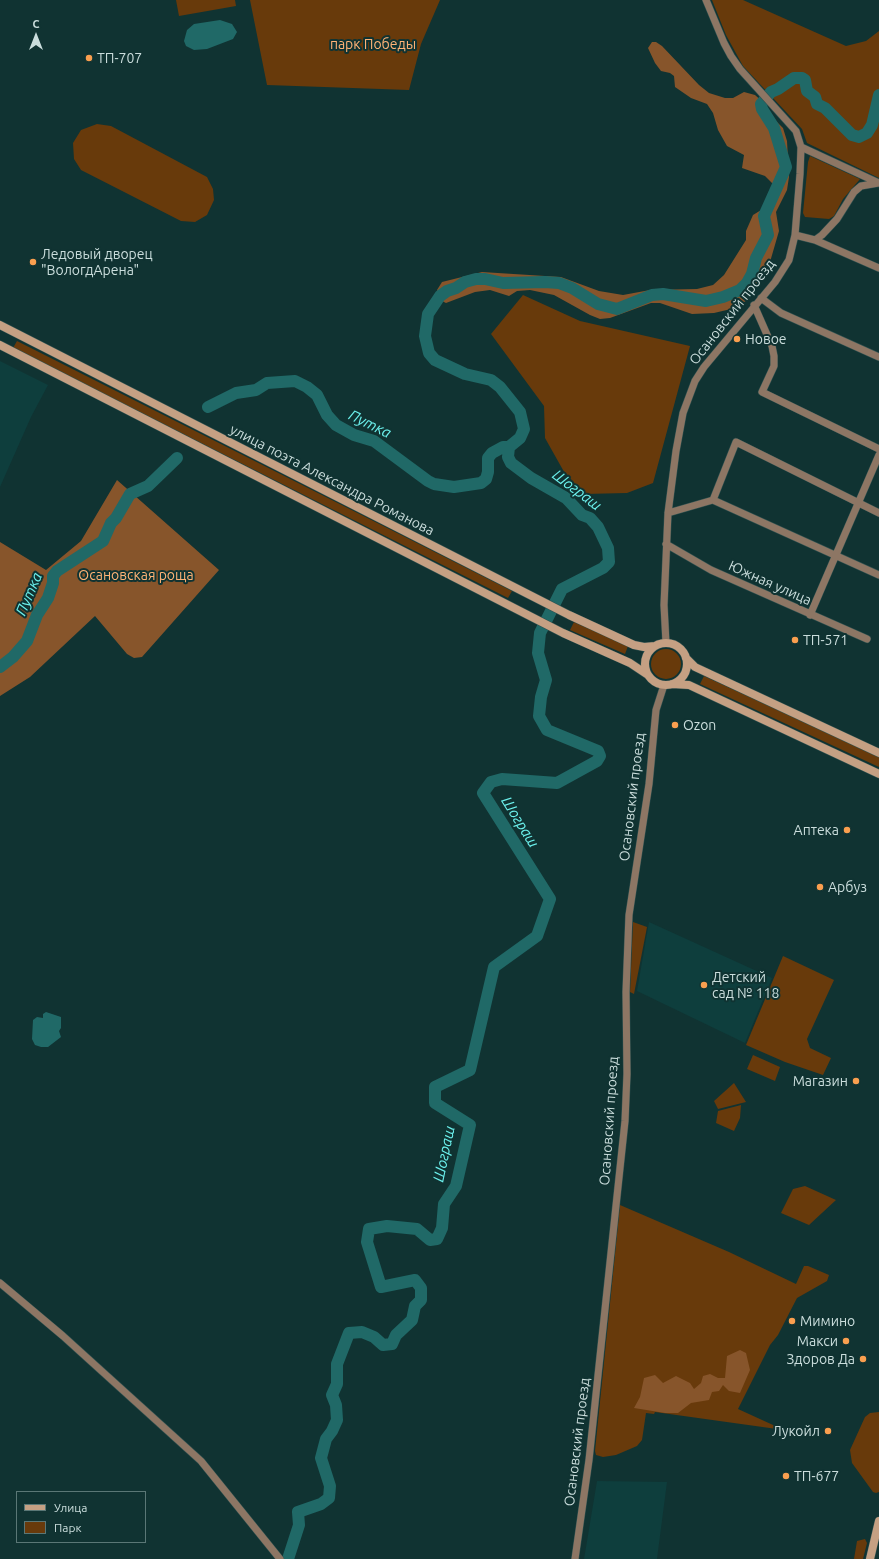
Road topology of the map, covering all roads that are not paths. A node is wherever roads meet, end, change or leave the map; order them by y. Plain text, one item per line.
1 (706, 0) edge
2 (801, 147) junction
3 (879, 183) edge
4 (795, 235) junction
5 (815, 240) junction
6 (879, 268) edge
7 (761, 298) junction
8 (754, 305) junction
9 (0, 326) edge
10 (0, 345) edge
11 (879, 357) edge
12 (879, 449) edge
13 (879, 455) edge
14 (713, 500) junction
15 (858, 504) junction
16 (668, 513) junction
17 (879, 513) edge
18 (666, 544) junction
19 (836, 556) junction
20 (879, 575) edge
21 (810, 615) junction
22 (867, 639) dead end
23 (666, 643) junction
24 (655, 646) junction
25 (686, 658) junction
26 (648, 675) junction
27 (668, 684) junction
28 (879, 753) edge
29 (879, 774) edge
30 (0, 1283) edge
31 (879, 1521) edge
32 (280, 1559) edge
33 (575, 1559) edge
34 (870, 1559) edge

1 - 2 street, Осановский проезд
2 - 3 street
2 - 4 street, Осановский проезд
3 - 5 street
4 - 5 street
4 - 7 street, Осановский проезд
5 - 6 street
7 - 8 street, Осановский проезд
7 - 11 street
8 - 12 street
8 - 16 street, Осановский проезд
9 - 24 main road, улица поэта Александра Романова
10 - 26 main road
13 - 15 street
14 - 15 street
14 - 16 street
14 - 19 street
15 - 17 street
15 - 19 street
16 - 18 street, Осановский проезд
18 - 21 street, Южная улица
18 - 23 street, Осановский проезд
19 - 20 street
19 - 21 street
21 - 22 street, Южная улица
23 - 24 main road
23 - 25 main road
24 - 26 main road
25 - 27 main road
25 - 28 main road
26 - 27 main road
27 - 29 main road
27 - 33 street, Осановский проезд
30 - 32 street
31 - 34 main road

